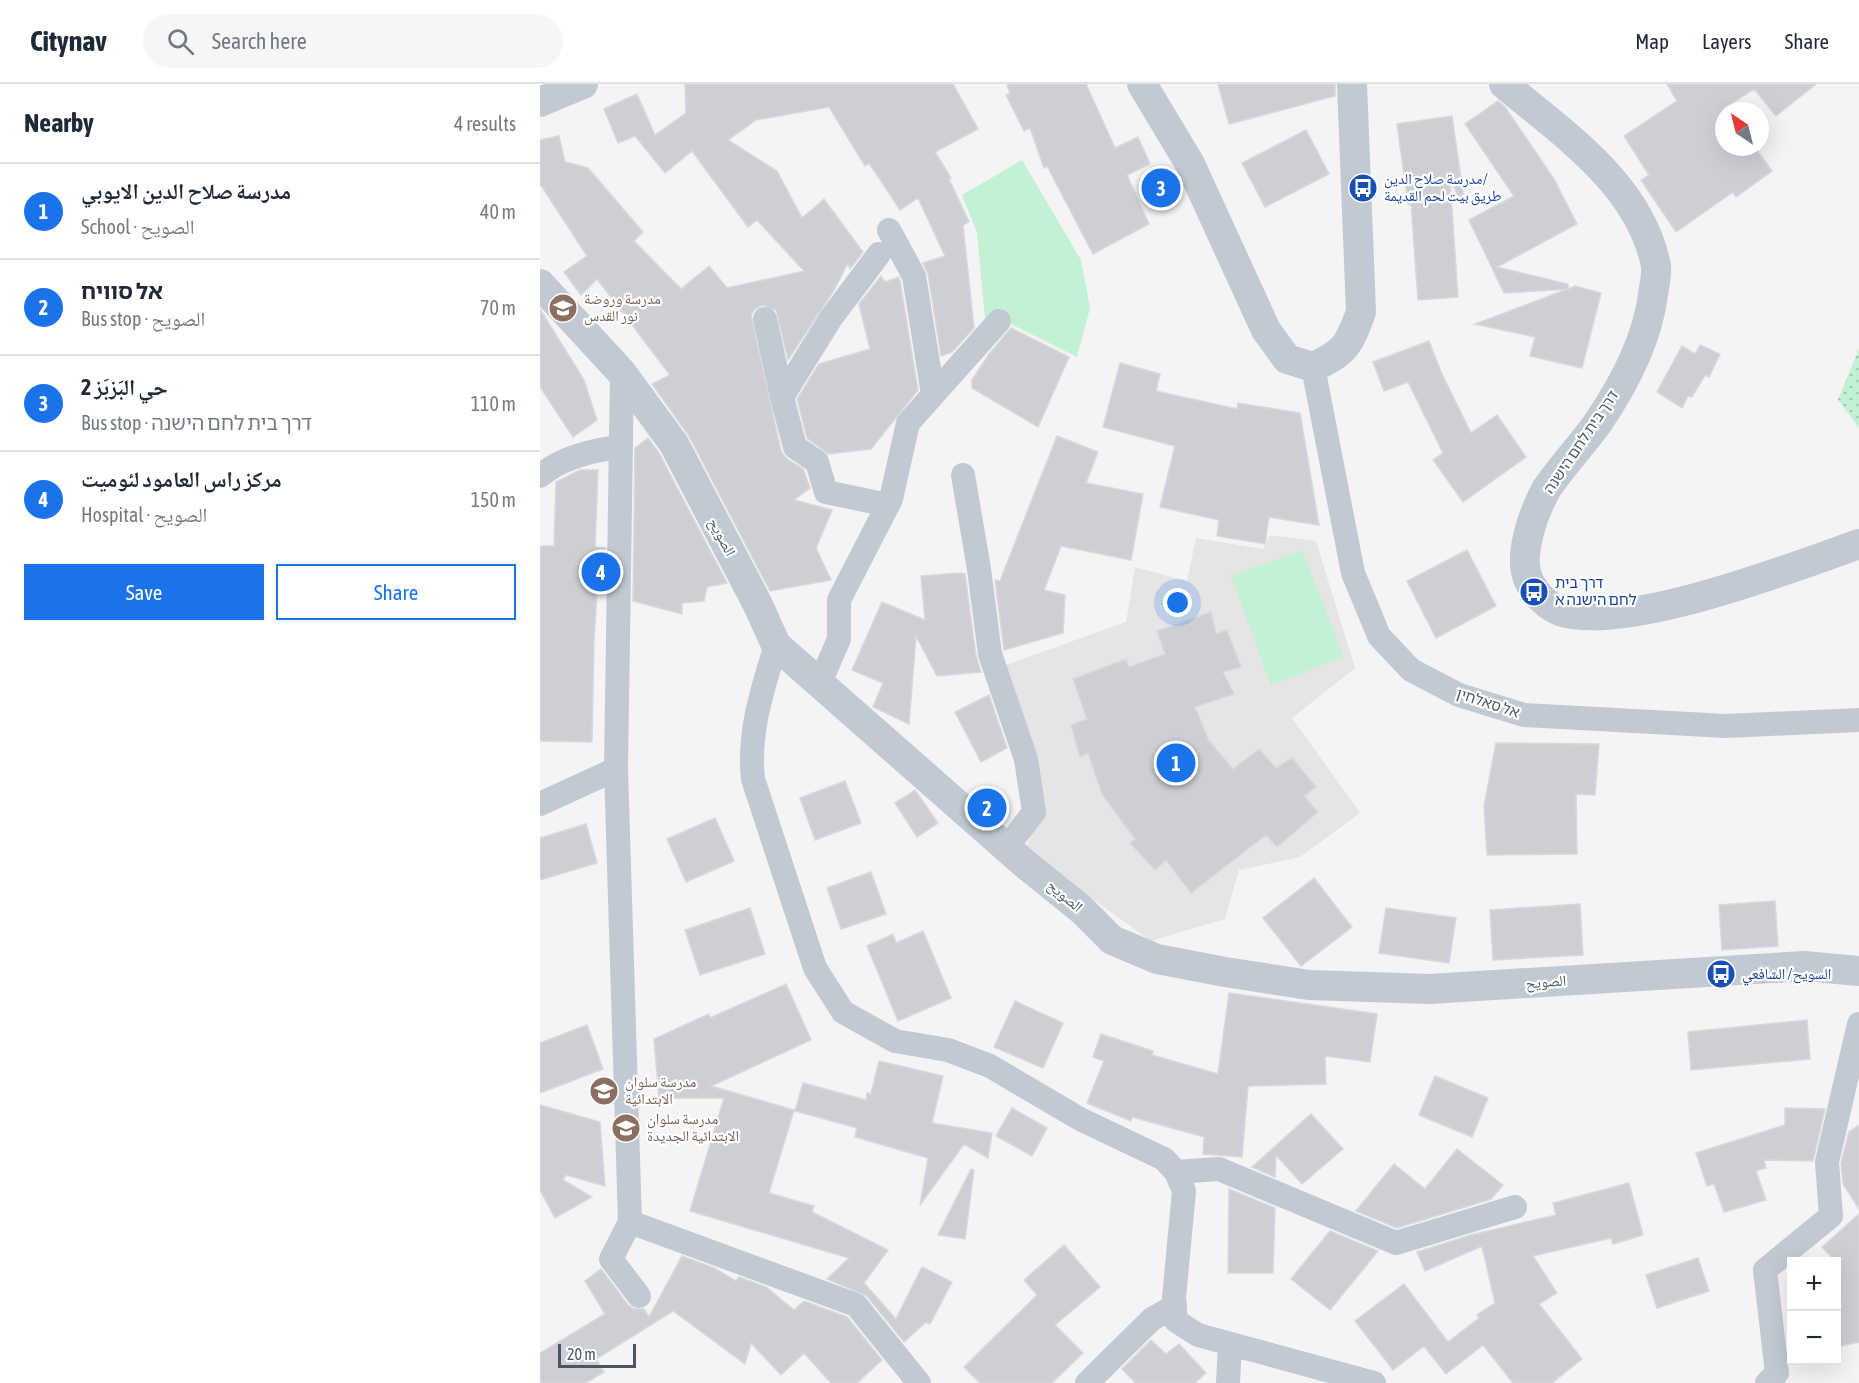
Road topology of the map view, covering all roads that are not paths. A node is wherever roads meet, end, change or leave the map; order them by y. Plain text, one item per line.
1 (583, 84) edge
2 (1142, 84) edge
3 (1352, 84) edge
4 (1504, 84) edge
5 (542, 98) edge
6 (889, 230) dead end
7 (879, 254) dead end
8 (540, 284) edge
9 (765, 319) dead end
10 (999, 321) dead end
11 (1313, 367) junction
12 (622, 372) junction
13 (933, 394) junction
14 (782, 397) junction
15 (621, 447) junction
16 (540, 476) edge
17 (963, 476) dead end
18 (888, 505) junction
19 (1859, 544) edge
20 (776, 645) junction
21 (819, 685) junction
22 (1859, 720) edge
23 (616, 769) junction
24 (540, 804) edge
25 (1007, 847) junction
26 (1859, 971) edge
27 (1859, 1024) edge
28 (1176, 1172) junction
29 (1515, 1207) dead end
30 (630, 1222) junction
31 (639, 1296) dead end
32 (1175, 1306) junction
33 (1230, 1344) junction
34 (919, 1383) edge
35 (1087, 1383) edge
36 (1228, 1383) edge
37 (1374, 1383) edge
38 (1767, 1383) edge

1 - 5 street
2 - 11 street
3 - 11 street
4 - 19 street, דרך בית לחם הישנה
6 - 13 street
7 - 14 street
8 - 12 street, الصويح
9 - 14 street
10 - 13 street
11 - 22 street, אל סאלחין
12 - 15 street
12 - 20 street, الصويح
13 - 18 street
14 - 18 street
15 - 16 street
15 - 23 street
17 - 25 street
18 - 21 street
20 - 21 street, الصويح
20 - 28 street
21 - 25 street, الصويح
23 - 24 street
23 - 30 street
25 - 26 street, الصويح
27 - 38 street
28 - 29 street
28 - 32 street
30 - 31 street
30 - 34 street
32 - 33 street
32 - 35 street
33 - 36 street
33 - 37 street

